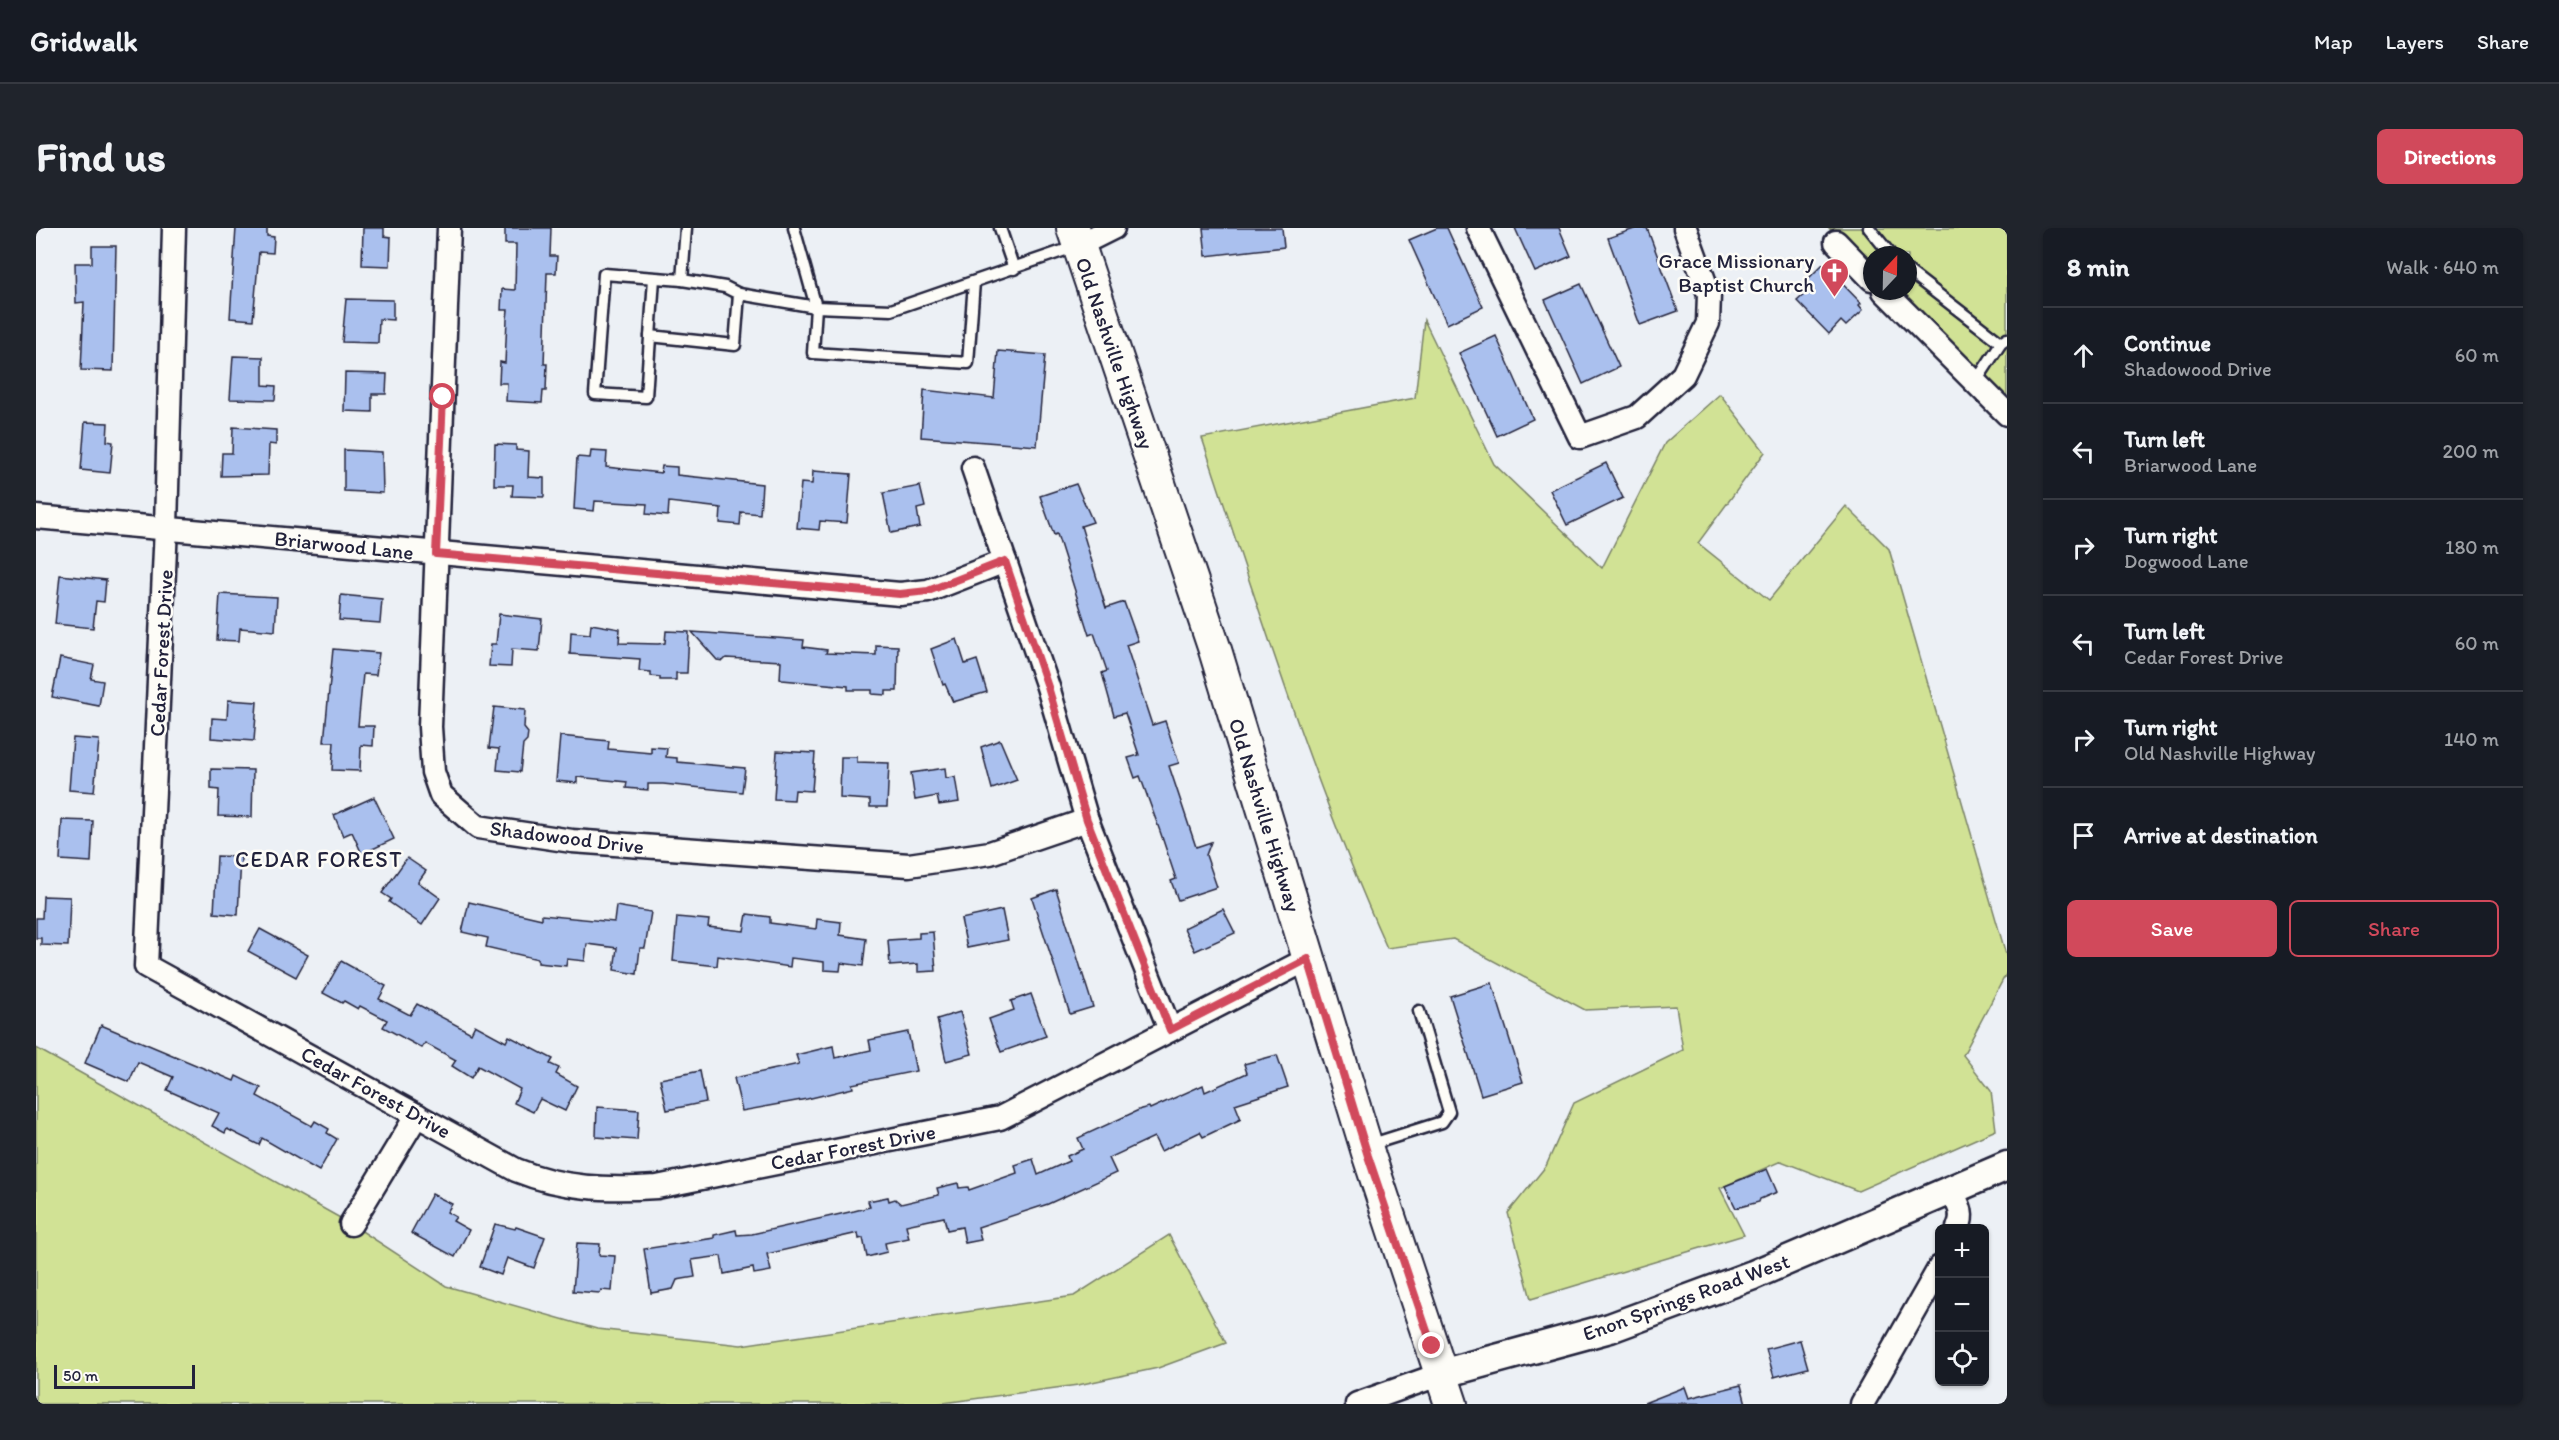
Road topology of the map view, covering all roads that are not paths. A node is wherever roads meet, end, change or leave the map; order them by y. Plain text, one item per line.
1 (174, 228) edge
2 (449, 228) edge
3 (686, 228) edge
4 (794, 228) edge
5 (1000, 228) edge
6 (1113, 228) edge
7 (1478, 228) edge
8 (1685, 228) edge
9 (1869, 228) edge
10 (1076, 237) edge
11 (1836, 242) dead end
12 (1884, 246) edge
13 (1014, 269) junction
14 (1863, 270) edge
15 (654, 278) junction
16 (1917, 278) edge
17 (682, 280) junction
18 (974, 282) junction
19 (739, 294) junction
20 (1893, 300) edge
21 (816, 307) junction
22 (650, 336) junction
23 (2004, 341) edge
24 (1975, 383) junction
25 (2007, 414) edge
26 (973, 468) dead end
27 (36, 517) edge
28 (166, 527) junction
29 (436, 554) junction
30 (1005, 561) junction
31 (1087, 820) junction
32 (1308, 959) junction
33 (1419, 1011) dead end
34 (1170, 1030) junction
35 (417, 1115) junction
36 (1366, 1147) junction
37 (2007, 1166) edge
38 (1951, 1190) junction
39 (351, 1224) dead end
40 (1961, 1224) edge
41 (1935, 1277) edge
42 (1441, 1374) junction
43 (1357, 1404) edge
44 (1451, 1404) edge
45 (1862, 1404) edge

1 - 28 street, Cedar Forest Drive
2 - 29 street, Shadowood Drive
3 - 17 lane
4 - 21 lane
5 - 13 lane
6 - 10 street
7 - 8 street
9 - 12 lane
10 - 13 lane
10 - 32 main road, Old Nashville Highway
11 - 14 street
13 - 18 lane
15 - 17 lane
15 - 22 lane
15 - 22 lane
16 - 23 lane
17 - 19 lane
18 - 21 lane
18 - 21 lane
19 - 21 lane
19 - 22 lane
20 - 24 street
23 - 24 lane
24 - 25 street
26 - 30 street
27 - 28 street, Briarwood Lane
28 - 29 street, Briarwood Lane
28 - 35 street, Cedar Forest Drive
29 - 30 street, Briarwood Lane
29 - 31 street, Shadowood Drive
30 - 31 street
31 - 34 street
32 - 34 street, Cedar Forest Drive
32 - 36 main road, Old Nashville Highway
33 - 36 lane
34 - 35 street, Cedar Forest Drive
35 - 39 street
36 - 42 main road, Old Nashville Highway
37 - 38 street, Enon Springs Road West
38 - 40 street
38 - 42 street, Enon Springs Road West
41 - 45 street
42 - 43 street, Enon Springs Road West
42 - 44 main road, Old Nashville Highway

